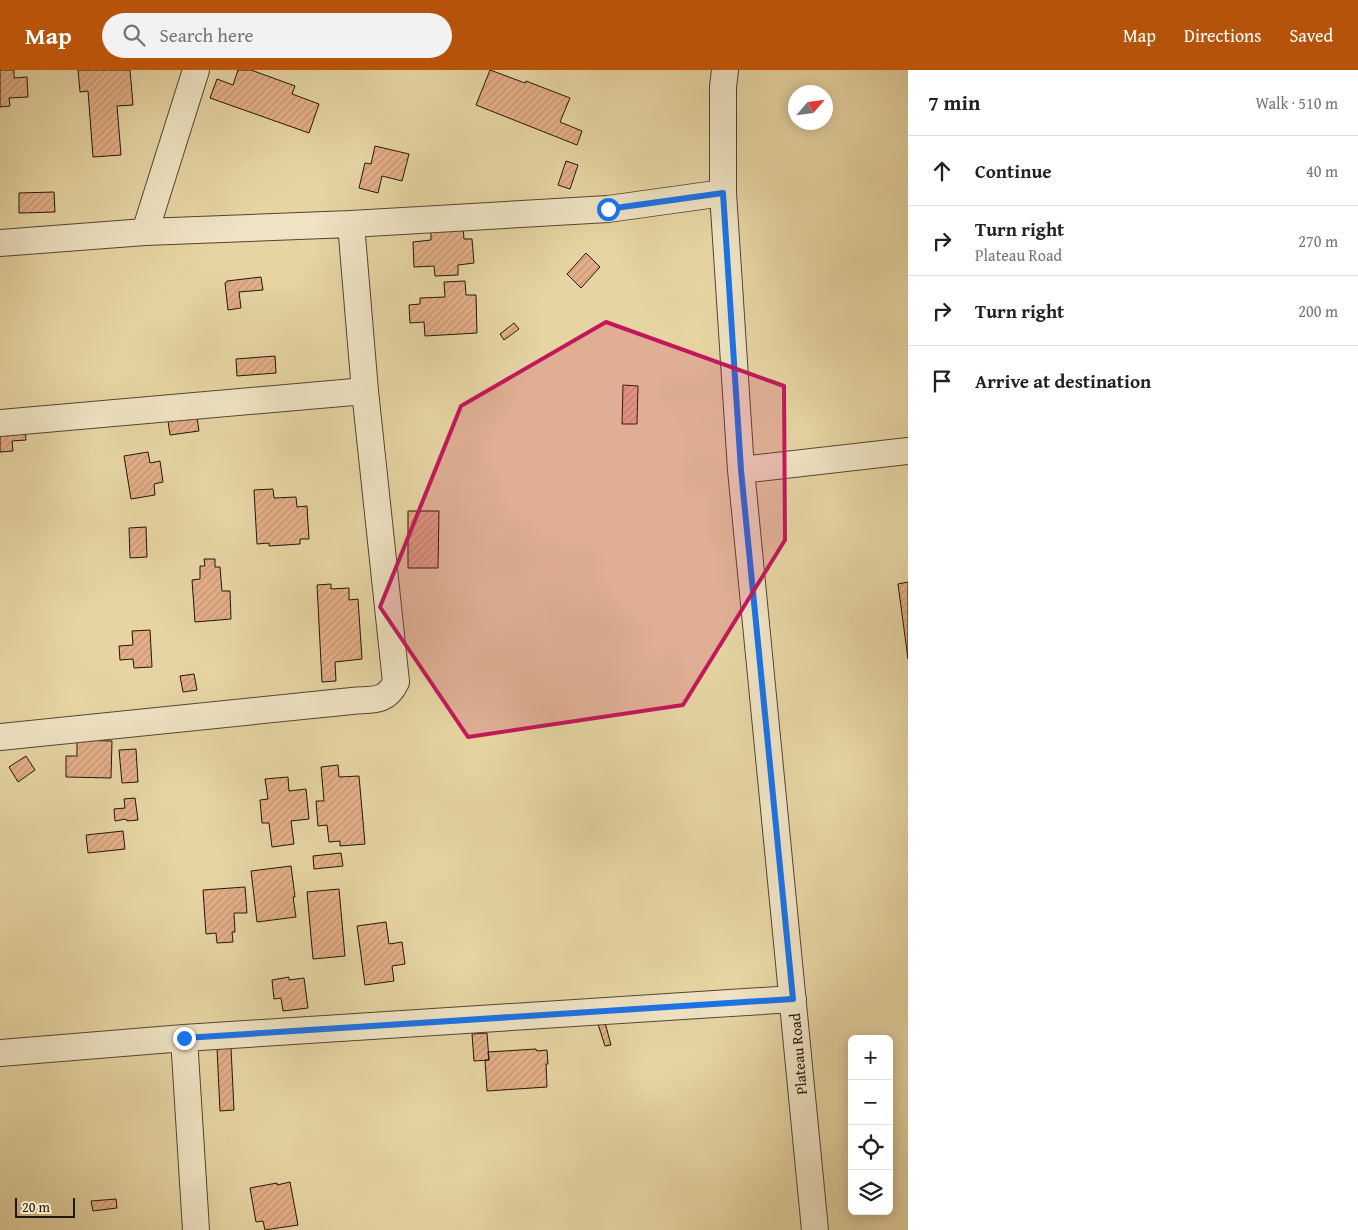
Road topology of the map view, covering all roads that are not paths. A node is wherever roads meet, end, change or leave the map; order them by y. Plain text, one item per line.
1 (196, 70) edge
2 (725, 70) edge
3 (723, 193) junction
4 (351, 224) junction
5 (145, 232) junction
6 (0, 243) edge
7 (364, 391) junction
8 (0, 423) edge
9 (908, 450) edge
10 (741, 470) junction
11 (0, 737) edge
12 (793, 999) junction
13 (184, 1038) junction
14 (0, 1053) edge
15 (196, 1230) edge
16 (815, 1230) edge

1 - 5 street
2 - 3 street, Plateau Road
3 - 4 street
3 - 10 street, Plateau Road
4 - 5 street
4 - 7 street
5 - 6 street
7 - 8 street
7 - 11 street
9 - 10 street
10 - 12 street, Plateau Road
12 - 13 street
12 - 16 street, Plateau Road
13 - 14 street
13 - 15 street

